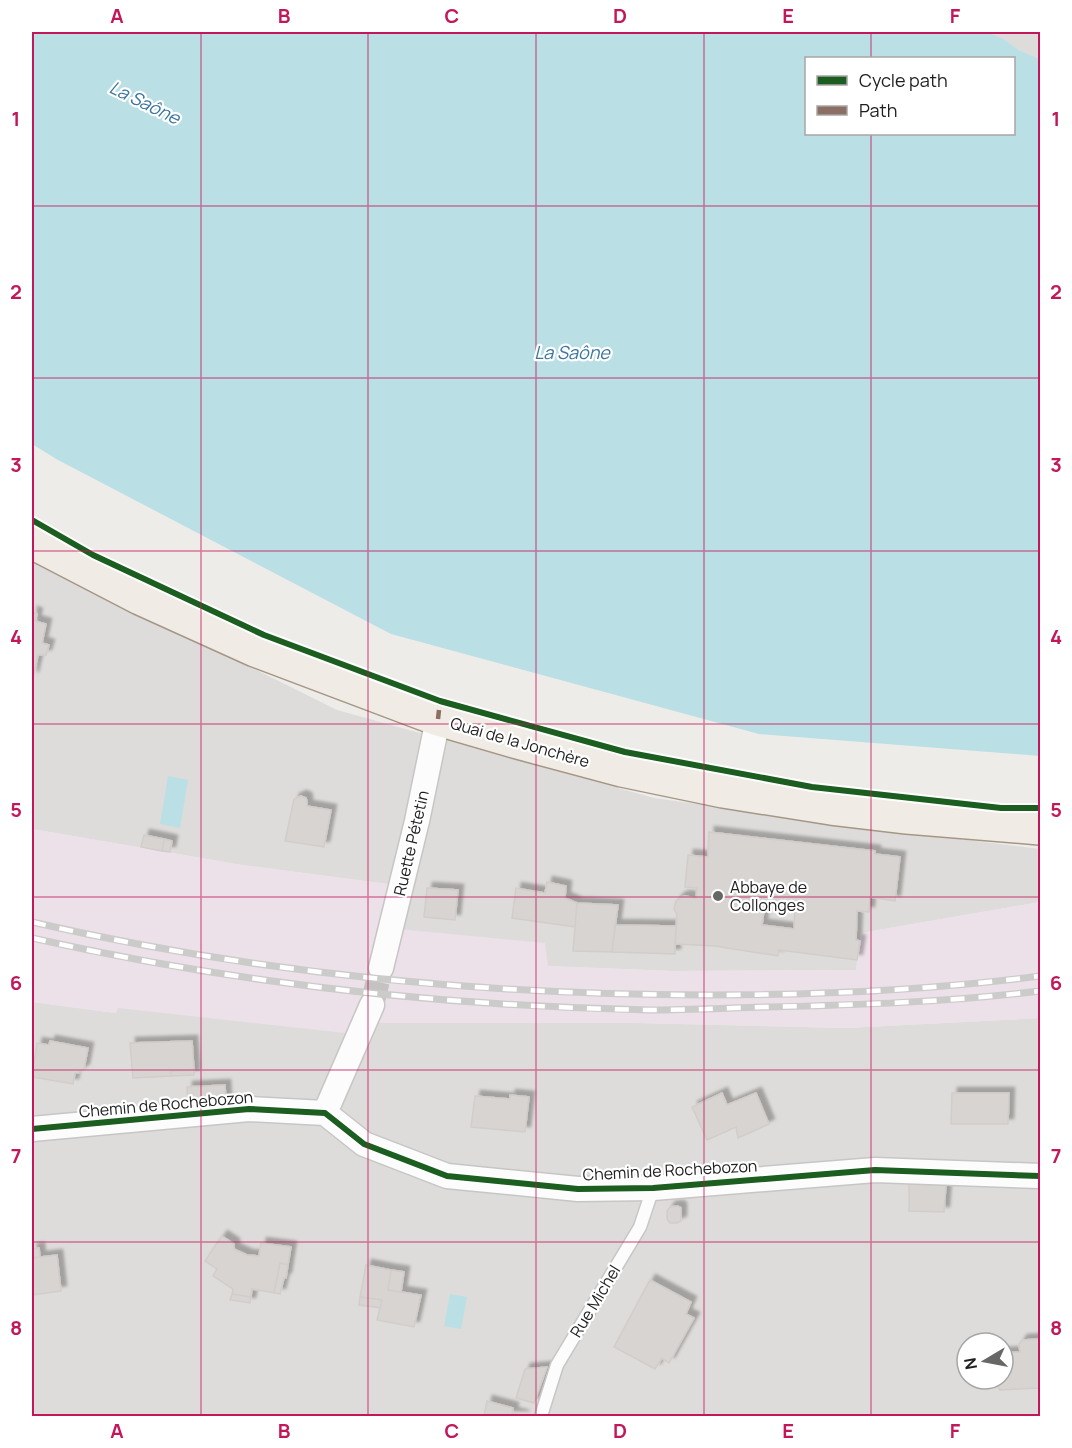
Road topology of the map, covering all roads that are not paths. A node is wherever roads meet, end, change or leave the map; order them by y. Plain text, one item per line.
1 (32, 542) edge
2 (438, 719) junction
3 (1041, 828) edge
4 (381, 968) tunnel mouth
5 (372, 1005) tunnel mouth
6 (325, 1113) junction
7 (32, 1129) edge
8 (1041, 1176) edge
9 (653, 1188) junction
10 (541, 1416) edge

1 - 2 main road, Quai de la Jonchère
2 - 3 main road, Quai de la Jonchère
2 - 4 street, Ruette Pétetin
5 - 6 street
6 - 7 street, Chemin de Rochebozon
6 - 9 street, Chemin de Rochebozon
8 - 9 street, Chemin de Rochebozon
9 - 10 lane, Rue Michel

